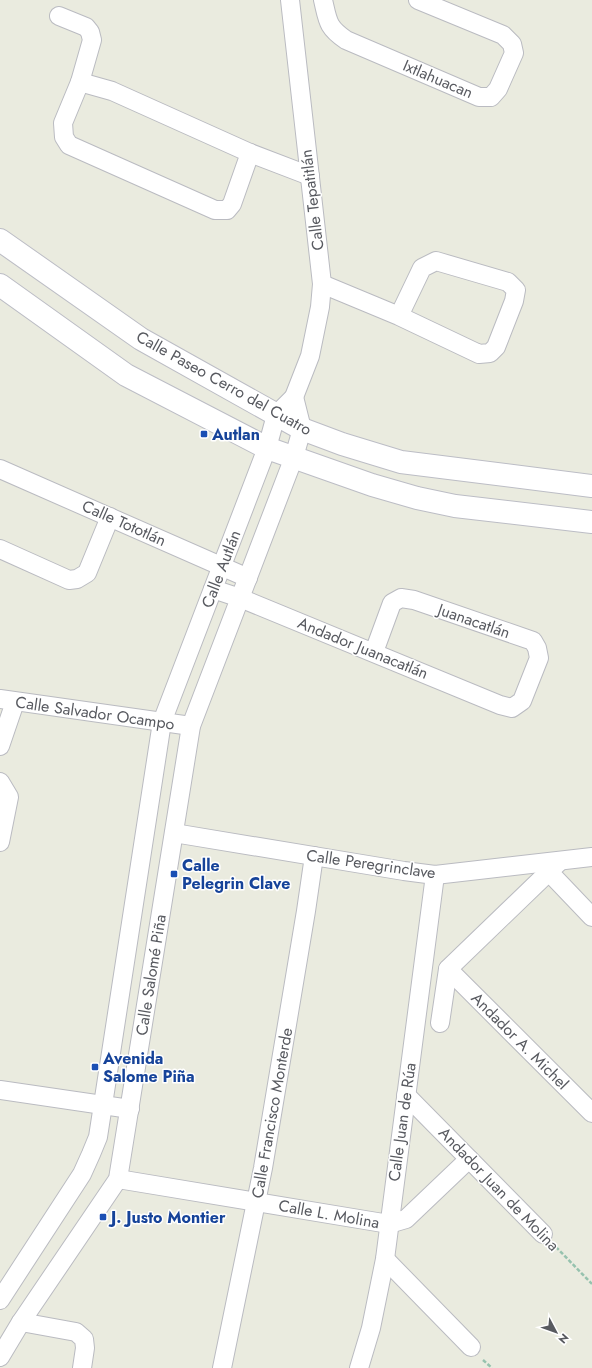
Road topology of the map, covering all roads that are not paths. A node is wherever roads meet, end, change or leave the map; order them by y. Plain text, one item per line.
1 (290, 0) edge
2 (323, 0) edge
3 (418, 0) edge
4 (59, 16) dead end
5 (80, 82) junction
6 (250, 153) junction
7 (310, 176) junction
8 (0, 240) edge
9 (322, 284) junction
10 (0, 285) edge
11 (399, 316) junction
12 (294, 397) junction
13 (276, 415) junction
14 (302, 429) junction
15 (267, 448) junction
16 (294, 457) junction
17 (0, 469) edge
18 (592, 486) edge
19 (110, 517) junction
20 (592, 522) edge
21 (0, 549) edge
22 (222, 566) junction
23 (248, 578) junction
24 (213, 589) junction
25 (240, 598) junction
26 (374, 652) junction
27 (8, 700) edge
28 (512, 708) joint
29 (162, 722) junction
30 (191, 726) junction
31 (0, 746) edge
32 (0, 782) edge
33 (174, 833) junction
34 (0, 842) edge
35 (314, 856) junction
36 (592, 857) edge
37 (554, 867) junction
38 (435, 875) junction
39 (592, 917) edge
40 (448, 969) junction
41 (440, 1023) dead end
42 (0, 1090) edge
43 (406, 1094) junction
44 (103, 1105) junction
45 (130, 1109) junction
46 (592, 1113) edge
47 (469, 1159) junction
48 (118, 1178) junction
49 (256, 1202) junction
50 (389, 1224) junction
51 (542, 1234) road end
52 (385, 1258) junction
53 (0, 1300) edge
54 (21, 1322) junction
55 (471, 1347) dead end
56 (0, 1357) edge
57 (82, 1368) edge
58 (222, 1368) edge
59 (359, 1368) edge

1 - 7 street, Calle Tepatitlán
2 - 3 street, Ixtlahuacan
4 - 5 street
5 - 6 street
5 - 6 street
6 - 7 street
7 - 9 street, Calle Tepatitlán
8 - 13 street, Calle Paseo Cerro del Cuatro
9 - 11 street
9 - 12 street, Calle Tepatitlán
10 - 15 street, Calle Paseo Cerro del Cuatro
11 - 11 street
12 - 13 street, Calle Tepatitlán
12 - 14 street
13 - 14 street, Calle Paseo Cerro del Cuatro
13 - 15 street, Calle Autlán
14 - 16 street, Calle Autlán
14 - 18 street, Calle Paseo Cerro del Cuatro
15 - 16 street, Calle Paseo Cerro del Cuatro
15 - 22 street, Calle Autlán
16 - 20 street, Calle Paseo Cerro del Cuatro
16 - 23 street, Calle Autlán
17 - 19 street, Calle Tototlán
19 - 21 street
19 - 22 street, Calle Tototlán
22 - 23 street, Calle Tototlán
22 - 24 street, Calle Autlán
23 - 25 street, Calle Autlán
24 - 25 street, Andador Juanacatlán
24 - 29 street, Calle Autlán
25 - 26 street, Andador Juanacatlán
25 - 30 street, Calle Autlán
26 - 28 street, Andador Juanacatlán
26 - 28 street, Juanacatlán
27 - 29 street, Calle Salvador Ocampo
27 - 31 street
29 - 30 street, Calle Salvador Ocampo
29 - 44 street, Calle Salomé Piña
30 - 33 street, Calle Salomé Piña
32 - 34 street
33 - 35 street, Calle Peregrinclave
33 - 45 street, Calle Salomé Piña
35 - 38 street, Calle Peregrinclave
35 - 49 street, Calle Francisco Monterde
36 - 37 street, Calle Peregrinclave
37 - 38 street, Calle Peregrinclave
37 - 39 street
37 - 40 street
38 - 43 street, Calle Juan de Rúa
40 - 41 street
40 - 46 street, Andador A. Michel
42 - 44 street
43 - 47 street, Andador Juan de Molina
43 - 50 street, Calle Juan de Rúa
44 - 45 street
44 - 53 street, Calle Salomé Piña
45 - 48 street, Calle Salomé Piña
47 - 50 street, Calle L. Molina
47 - 51 street, Andador Juan de Molina
48 - 49 street, Calle L. Molina
48 - 54 street, Calle Salomé Piña
49 - 50 street, Calle L. Molina
49 - 58 street, Calle Francisco Monterde
50 - 52 street, Calle Juan de Rúa
52 - 55 street
52 - 59 street, Calle Juan de Rúa
54 - 56 street, Calle Salomé Piña
54 - 57 street

